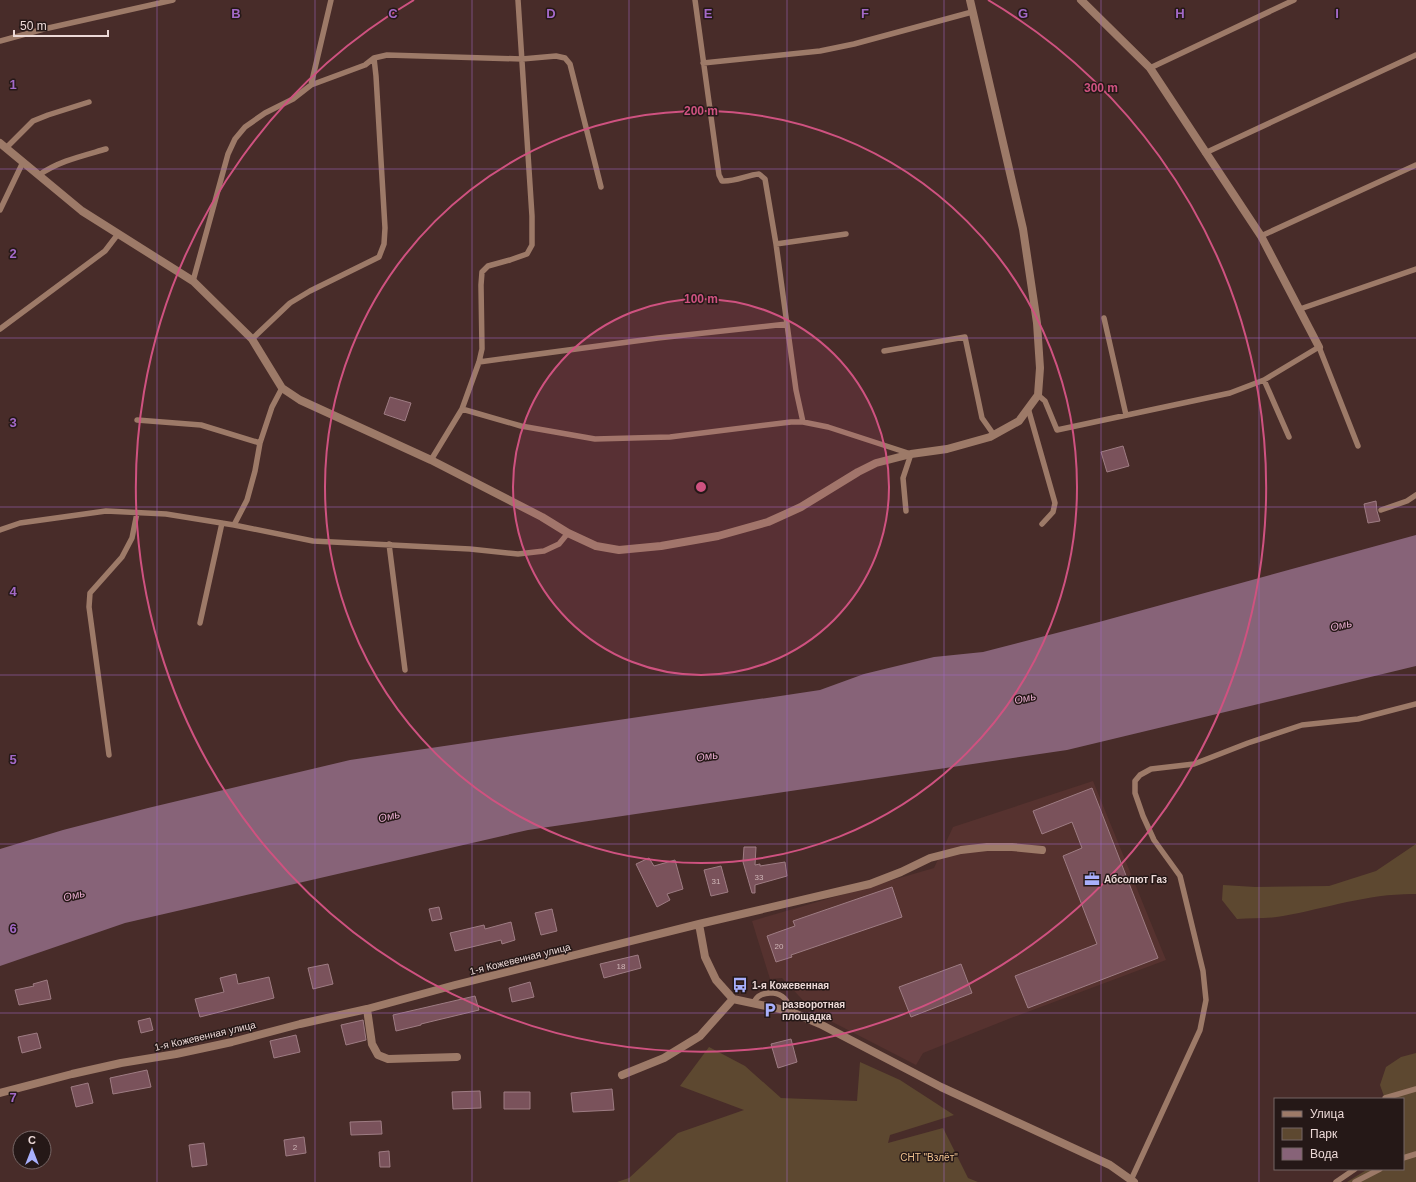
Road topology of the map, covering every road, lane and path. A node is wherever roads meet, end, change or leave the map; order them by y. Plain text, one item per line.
1 (172, 0) edge
2 (331, 0) edge
3 (518, 0) edge
4 (695, 0) edge
5 (970, 0) edge
6 (1081, 0) edge
7 (1294, 0) edge
8 (972, 12) junction
9 (0, 41) edge
10 (1416, 55) edge
11 (374, 58) junction
12 (522, 59) junction
13 (704, 63) junction
14 (1150, 68) junction
15 (311, 85) junction
16 (89, 102) dead end
17 (3, 145) edge
18 (106, 149) dead end
19 (1205, 154) junction
20 (23, 162) junction
21 (1416, 165) edge
22 (39, 175) junction
23 (601, 187) dead end
24 (0, 210) edge
25 (118, 234) junction
26 (846, 234) dead end
27 (1261, 236) junction
28 (776, 244) junction
29 (1416, 269) edge
30 (193, 281) junction
31 (1300, 309) junction
32 (1104, 318) dead end
33 (787, 324) junction
34 (0, 329) edge
35 (252, 339) junction
36 (1319, 347) junction
37 (884, 351) dead end
38 (479, 362) junction
39 (1264, 380) junction
40 (282, 388) junction
41 (1038, 395) junction
42 (1028, 408) junction
43 (462, 409) junction
44 (1126, 415) junction
45 (137, 420) dead end
46 (803, 422) junction
47 (994, 435) junction
48 (1290, 437) dead end
49 (260, 443) junction
50 (1358, 446) dead end
51 (911, 454) junction
52 (431, 460) junction
53 (1416, 495) edge
54 (906, 510) dead end
55 (1381, 510) dead end
56 (137, 513) junction
57 (222, 523) junction
58 (1042, 524) dead end
59 (234, 525) junction
60 (0, 530) edge
61 (568, 533) junction
62 (389, 544) junction
63 (200, 623) dead end
64 (405, 670) dead end
65 (1416, 704) edge
66 (110, 755) dead end
67 (1042, 850) dead end
68 (699, 924) junction
69 (733, 999) junction
70 (754, 1003) junction
71 (367, 1009) junction
72 (789, 1011) junction
73 (457, 1057) dead end
74 (622, 1075) dead end
75 (1416, 1089) edge
76 (0, 1093) edge
77 (1385, 1098) edge
78 (1416, 1154) edge
79 (1404, 1158) edge
80 (1354, 1170) edge
81 (1378, 1170) edge
82 (1129, 1181) edge
83 (1336, 1182) edge
84 (1355, 1182) edge

1 - 9 lane
2 - 15 lane
3 - 12 lane
4 - 13 lane
5 - 8 street
6 - 14 street
7 - 14 lane
8 - 13 lane
8 - 41 street
10 - 19 lane
11 - 12 lane
11 - 15 lane
11 - 35 lane
12 - 23 lane
12 - 38 lane
13 - 28 lane
14 - 19 street
15 - 30 lane
16 - 17 lane
17 - 20 street
18 - 22 lane
19 - 27 street
20 - 22 street
20 - 24 lane
21 - 27 lane
22 - 25 street
25 - 30 street
25 - 34 lane
26 - 28 lane
27 - 31 street
28 - 33 lane
29 - 31 lane
30 - 35 street
31 - 36 street
32 - 44 lane
33 - 38 lane
33 - 46 lane
35 - 40 street
36 - 39 lane
36 - 50 lane
37 - 47 lane
38 - 43 lane
39 - 44 lane
39 - 48 lane
40 - 49 lane
40 - 52 street
41 - 42 street
41 - 44 lane
42 - 47 street
42 - 58 lane
43 - 46 lane
43 - 52 lane
45 - 49 lane
46 - 51 lane
47 - 51 street
49 - 59 lane
51 - 54 lane
51 - 61 street
52 - 61 street
53 - 55 lane
56 - 57 lane
56 - 60 lane
56 - 66 lane
57 - 59 lane
57 - 63 lane
59 - 62 lane
61 - 62 lane
62 - 64 lane
65 - 82 lane
67 - 68 street, 1-я Кожевенная улица
68 - 69 street
68 - 71 street, 1-я Кожевенная улица
69 - 70 street
69 - 74 street
70 - 72 street
70 - 72 lane
71 - 73 street
71 - 76 street, 1-я Кожевенная улица
72 - 82 street
75 - 77 lane
78 - 79 lane
80 - 83 lane
81 - 84 lane

